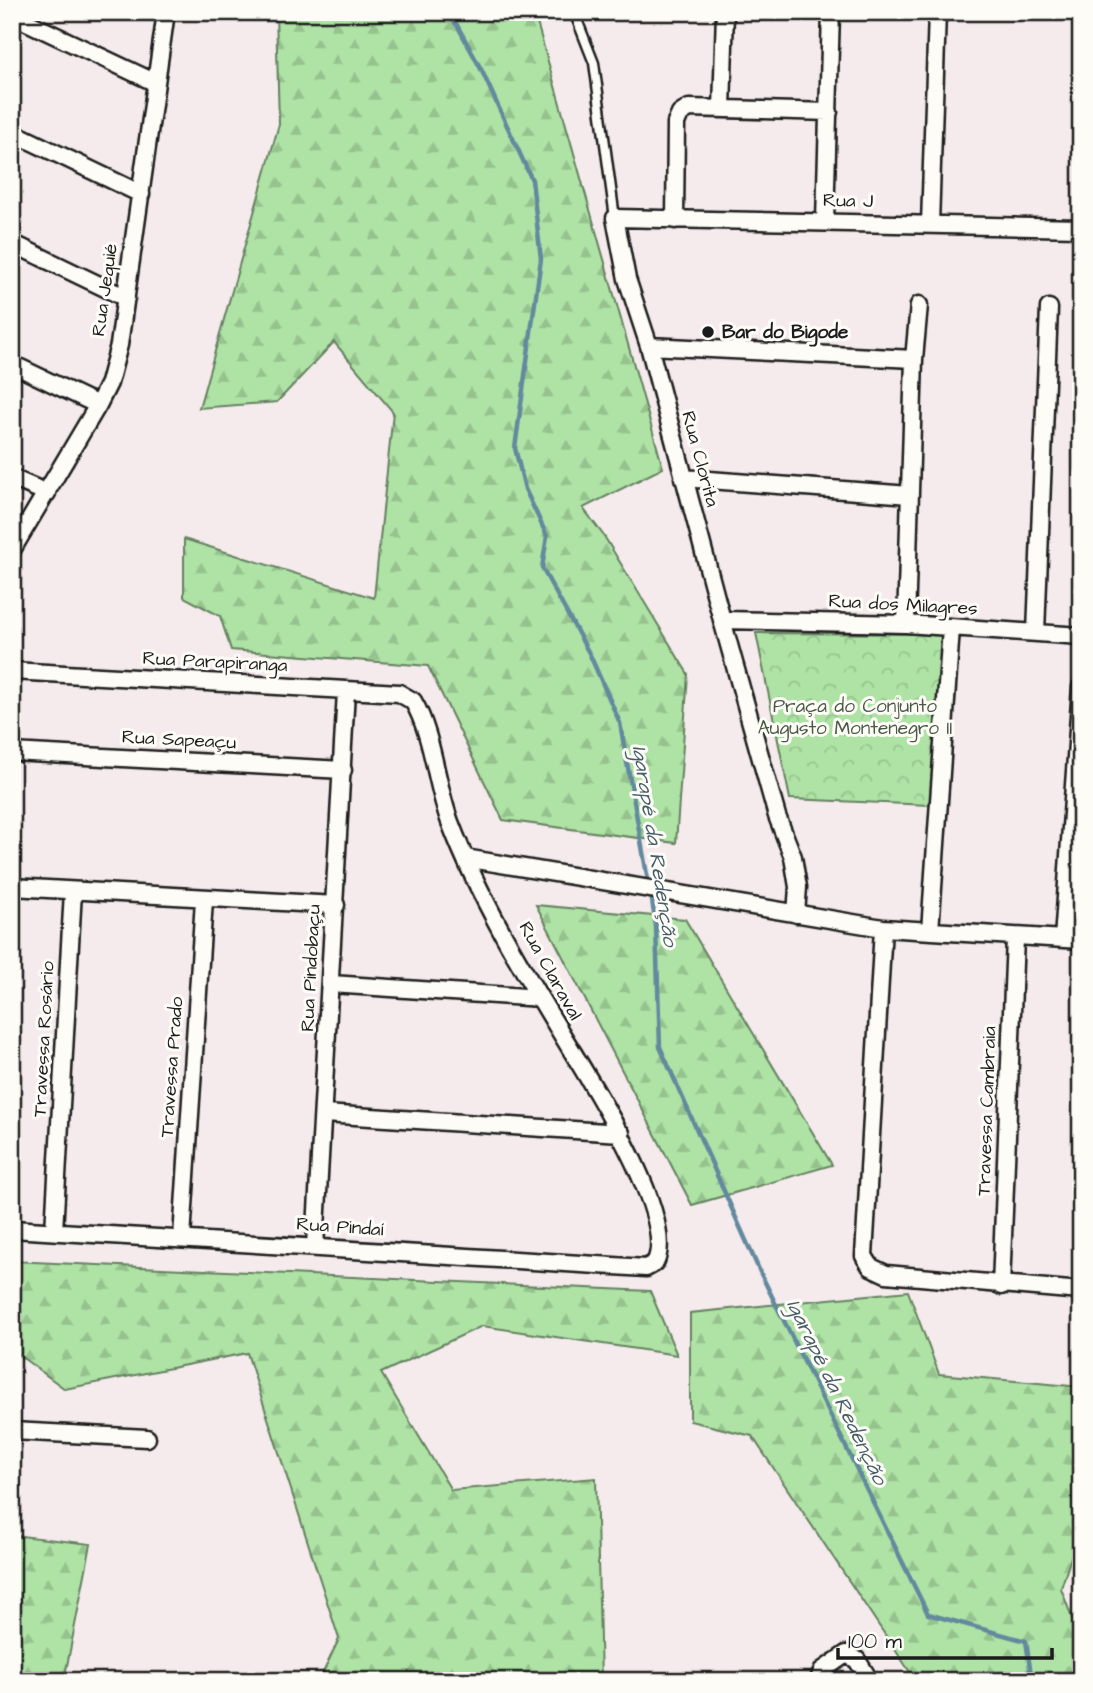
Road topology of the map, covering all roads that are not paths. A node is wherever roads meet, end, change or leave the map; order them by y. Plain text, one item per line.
1 (166, 12) edge
2 (574, 12) edge
3 (725, 12) edge
4 (831, 12) edge
5 (937, 12) edge
6 (12, 15) edge
7 (156, 83) junction
8 (722, 109) junction
9 (829, 111) junction
10 (12, 132) edge
11 (141, 194) junction
12 (615, 218) junction
13 (675, 220) junction
14 (825, 221) junction
15 (930, 224) junction
16 (1081, 228) edge
17 (12, 243) edge
18 (125, 298) junction
19 (919, 305) dead end
20 (1049, 308) dead end
21 (649, 346) junction
22 (915, 359) junction
23 (12, 363) edge
24 (98, 404) junction
25 (12, 478) edge
26 (683, 478) junction
27 (47, 493) junction
28 (910, 495) junction
29 (12, 550) edge
30 (722, 620) junction
31 (906, 624) junction
32 (951, 628) junction
33 (1036, 632) junction
34 (1081, 636) edge
35 (12, 671) edge
36 (1081, 687) edge
37 (346, 691) junction
38 (413, 701) joint
39 (12, 752) edge
40 (343, 770) junction
41 (465, 858) junction
42 (12, 887) edge
43 (73, 891) junction
44 (204, 900) junction
45 (336, 905) junction
46 (796, 914) junction
47 (883, 928) junction
48 (930, 931) junction
49 (1015, 938) junction
50 (1063, 939) junction
51 (1081, 940) edge
52 (331, 985) junction
53 (540, 998) junction
54 (324, 1114) junction
55 (621, 1133) junction
56 (12, 1229) edge
57 (54, 1231) junction
58 (182, 1238) junction
59 (316, 1247) junction
60 (659, 1255) joint
61 (1001, 1286) junction
62 (1081, 1291) edge
63 (12, 1431) edge
64 (147, 1438) dead end
65 (818, 1681) edge
66 (870, 1681) edge

1 - 7 street, Rua Jequié
2 - 12 lane, Rua Clorita
3 - 8 street
4 - 9 street
5 - 15 street
6 - 7 street
7 - 11 street, Rua Jequié
8 - 9 street
8 - 13 street
9 - 14 street
10 - 11 street
11 - 18 street, Rua Jequié
12 - 13 street, Rua J
12 - 21 street, Rua Clorita
13 - 14 street, Rua J
14 - 15 street, Rua J
15 - 16 street, Rua J
17 - 18 street
18 - 24 street, Rua Jequié
19 - 22 street
20 - 33 street
21 - 22 street
21 - 26 street, Rua Clorita
22 - 28 street
23 - 24 street
24 - 27 street, Rua Jequié
25 - 27 street
26 - 28 street
26 - 30 street, Rua Clorita
27 - 29 street, Rua Jequié
28 - 31 street
30 - 31 street, Rua dos Milagres
30 - 46 street, Rua Clorita
31 - 32 street, Rua dos Milagres
32 - 33 street, Rua dos Milagres
32 - 48 street
33 - 34 street, Rua dos Milagres
35 - 37 street, Rua Parapiranga
36 - 50 street
37 - 38 street, Rua Parapiranga
37 - 40 street, Rua Pindobaçu
38 - 41 street, Rua Claraval
39 - 40 street, Rua Sapeaçu
40 - 45 street, Rua Pindobaçu
41 - 46 street
41 - 53 street, Rua Claraval
42 - 43 street
43 - 44 street
43 - 57 street, Travessa Rosário
44 - 45 street
44 - 58 street, Travessa Prado
45 - 52 street, Rua Pindobaçu
46 - 47 street
47 - 48 street
47 - 61 street
48 - 49 street
49 - 50 street
49 - 61 street, Travessa Cambraia
50 - 51 street
52 - 53 street
52 - 54 street, Rua Pindobaçu
53 - 55 street, Rua Claraval
54 - 55 street
54 - 59 street, Rua Pindobaçu
55 - 60 street, Rua Claraval
56 - 57 street, Rua Pindaí
57 - 58 street, Rua Pindaí
58 - 59 street, Rua Pindaí
59 - 60 street, Rua Pindaí
61 - 62 street
63 - 64 street
65 - 66 street

